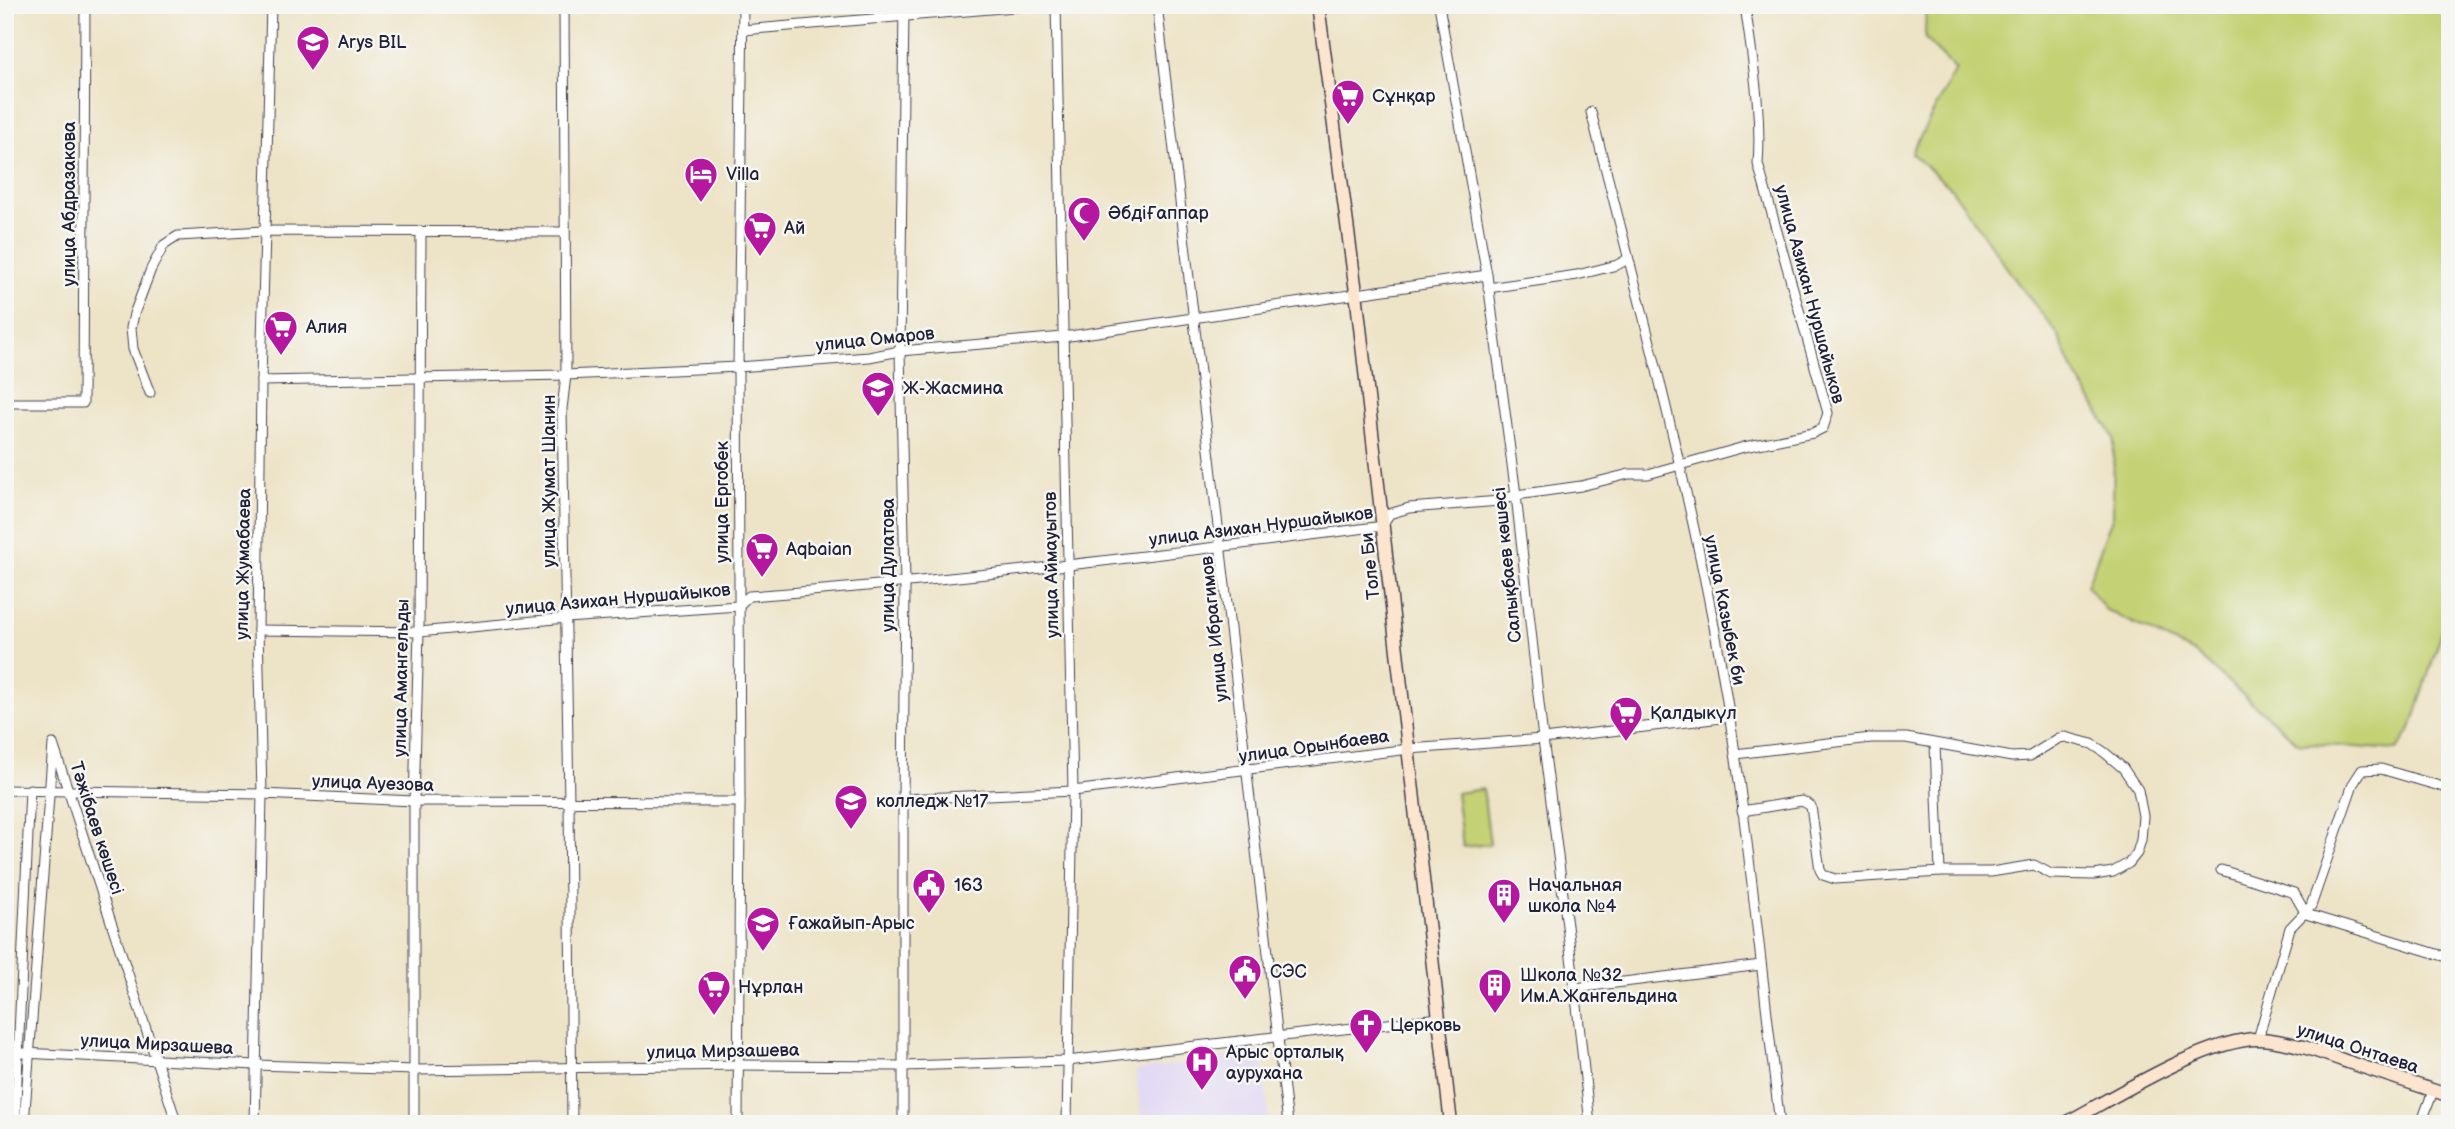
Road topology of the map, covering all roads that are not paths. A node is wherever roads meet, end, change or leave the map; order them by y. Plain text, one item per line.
1 (85, 5) edge
2 (271, 5) edge
3 (564, 5) edge
4 (743, 5) edge
5 (904, 5) edge
6 (1037, 5) edge
7 (1056, 5) edge
8 (1157, 5) edge
9 (1318, 5) edge
10 (1439, 5) edge
11 (1745, 5) edge
12 (904, 16) junction
13 (743, 30) junction
14 (1591, 112) dead end
15 (264, 231) junction
16 (564, 232) junction
17 (421, 233) junction
18 (1628, 259) junction
19 (1487, 275) junction
20 (1488, 288) junction
21 (1356, 292) junction
22 (1193, 317) junction
23 (1063, 337) junction
24 (900, 351) junction
25 (737, 367) junction
26 (566, 374) junction
27 (419, 379) junction
28 (261, 381) junction
29 (150, 393) dead end
30 (5, 403) edge
31 (1681, 464) junction
32 (1516, 495) junction
33 (1384, 526) junction
34 (1220, 547) junction
35 (1066, 567) junction
36 (905, 584) junction
37 (738, 606) junction
38 (566, 618) junction
39 (258, 630) junction
40 (419, 632) junction
41 (1730, 716) junction
42 (1542, 738) junction
43 (1935, 744) junction
44 (1409, 750) junction
45 (1735, 754) junction
46 (1245, 771) junction
47 (30, 789) junction
48 (2450, 789) edge
49 (5, 790) edge
50 (1073, 791) junction
51 (262, 794) junction
52 (902, 799) junction
53 (414, 801) junction
54 (569, 802) junction
55 (740, 802) junction
56 (1742, 811) junction
57 (2221, 870) dead end
58 (1940, 872) junction
59 (2306, 914) junction
60 (2450, 958) edge
61 (1760, 965) junction
62 (1575, 988) junction
63 (1439, 1018) junction
64 (1278, 1038) junction
65 (2258, 1039) junction
66 (5, 1052) edge
67 (18, 1052) junction
68 (1067, 1061) junction
69 (255, 1065) junction
70 (738, 1065) junction
71 (903, 1066) junction
72 (571, 1069) junction
73 (415, 1070) junction
74 (2433, 1091) junction
75 (2450, 1096) edge
76 (15, 1124) edge
77 (24, 1124) edge
78 (177, 1124) edge
79 (255, 1124) edge
80 (414, 1124) edge
81 (572, 1124) edge
82 (738, 1124) edge
83 (903, 1124) edge
84 (1067, 1124) edge
85 (1288, 1124) edge
86 (1451, 1124) edge
87 (1590, 1124) edge
88 (1780, 1124) edge
89 (2064, 1124) edge
90 (2421, 1124) edge

1 - 30 street, улица Абдразакова
2 - 15 street, улица Жумабаева
3 - 16 street, улица Жумат Шанин
4 - 13 street, улица Ергобек
5 - 12 street, улица Дулатова
6 - 12 street
7 - 23 street, улица Аймауытов
8 - 22 street, улица Ибрагимов
9 - 21 main road, Толе Би
10 - 19 street, Салықбаев көшесі
11 - 31 street, улица Азихан Нуршайыков
12 - 13 street
12 - 24 street, улица Дулатова
13 - 25 street, улица Ергобек
14 - 18 street, улица Казыбек би
15 - 17 street
15 - 28 street, улица Жумабаева
15 - 29 street
16 - 17 street
16 - 26 street, улица Жумат Шанин
17 - 27 street, улица Амангельды
18 - 20 street
18 - 31 street, улица Казыбек би
19 - 20 street, Салықбаев көшесі
19 - 21 street, улица Омаров
20 - 32 street, Салықбаев көшесі
21 - 22 street, улица Омаров
21 - 33 main road, Толе Би
22 - 23 street, улица Омаров
22 - 34 street, улица Ибрагимов
23 - 24 street, улица Омаров
23 - 35 street, улица Аймауытов
24 - 25 street, улица Омаров
24 - 36 street, улица Дулатова
25 - 26 street, улица Омаров
25 - 37 street, улица Ергобек
26 - 27 street, улица Омаров
26 - 38 street, улица Жумат Шанин
27 - 28 street, улица Омаров
27 - 40 street, улица Амангельды
28 - 39 street, улица Жумабаева
31 - 32 street, улица Азихан Нуршайыков
31 - 41 street, улица Казыбек би
32 - 33 street, улица Азихан Нуршайыков
32 - 42 street, Салықбаев көшесі
33 - 34 street, улица Азихан Нуршайыков
33 - 44 main road, Толе Би
34 - 35 street, улица Азихан Нуршайыков
34 - 46 street, улица Ибрагимов
35 - 36 street, улица Азихан Нуршайыков
35 - 50 street, улица Аймауытов
36 - 37 street, улица Азихан Нуршайыков
36 - 52 street, улица Дулатова
37 - 38 street, улица Азихан Нуршайыков
37 - 55 street, улица Ергобек
38 - 40 street, улица Азихан Нуршайыков
38 - 54 street, улица Жумат Шанин
39 - 40 street, улица Азихан Нуршайыков
39 - 51 street, улица Жумабаева
40 - 53 street, улица Амангельды
41 - 42 street, улица Орынбаева
41 - 45 street, улица Казыбек би
42 - 44 street, улица Орынбаева
42 - 62 street, Салықбаев көшесі
43 - 45 street
43 - 58 street
43 - 58 street
44 - 46 street, улица Орынбаева
44 - 63 main road, Толе Би
45 - 56 street, улица Казыбек би
46 - 50 street, улица Орынбаева
46 - 64 street, улица Ибрагимов
47 - 49 street, улица Ауезова
47 - 51 street, улица Ауезова
47 - 67 street
48 - 59 street
50 - 52 street, улица Орынбаева
50 - 68 street, улица Аймауытов
51 - 53 street, улица Ауезова
51 - 69 street, улица Жумабаева
52 - 71 street, улица Дулатова
53 - 54 street, улица Ауезова
53 - 73 street, улица Амангельды
54 - 55 street, улица Ауезова
54 - 72 street, улица Жумат Шанин
55 - 70 street, улица Ергобек
56 - 58 street
56 - 61 street, улица Казыбек би
57 - 59 street
59 - 60 street
59 - 65 street
61 - 62 street
61 - 88 street, улица Казыбек би
62 - 87 street, Салықбаев көшесі
63 - 64 street, улица Мирзашева
63 - 86 main road, Толе Би
64 - 68 street, улица Мирзашева
64 - 85 street, улица Ибрагимов
65 - 74 main road, улица Онтаева
65 - 89 main road, улица Онтаева
66 - 67 street, улица Мирзашева
67 - 69 street, улица Мирзашева
67 - 76 street
68 - 71 street, улица Мирзашева
68 - 84 street, улица Аймауытов
69 - 73 street, улица Мирзашева
69 - 79 street, улица Жумабаева
70 - 71 street, улица Мирзашева
70 - 72 street, улица Мирзашева
70 - 82 street, улица Ергобек
71 - 83 street, улица Дулатова
72 - 73 street, улица Мирзашева
72 - 81 street, улица Жумат Шанин
73 - 80 street, улица Амангельды
74 - 75 main road, улица Онтаева
74 - 90 street
77 - 78 street, Тәжібаев көшесі

